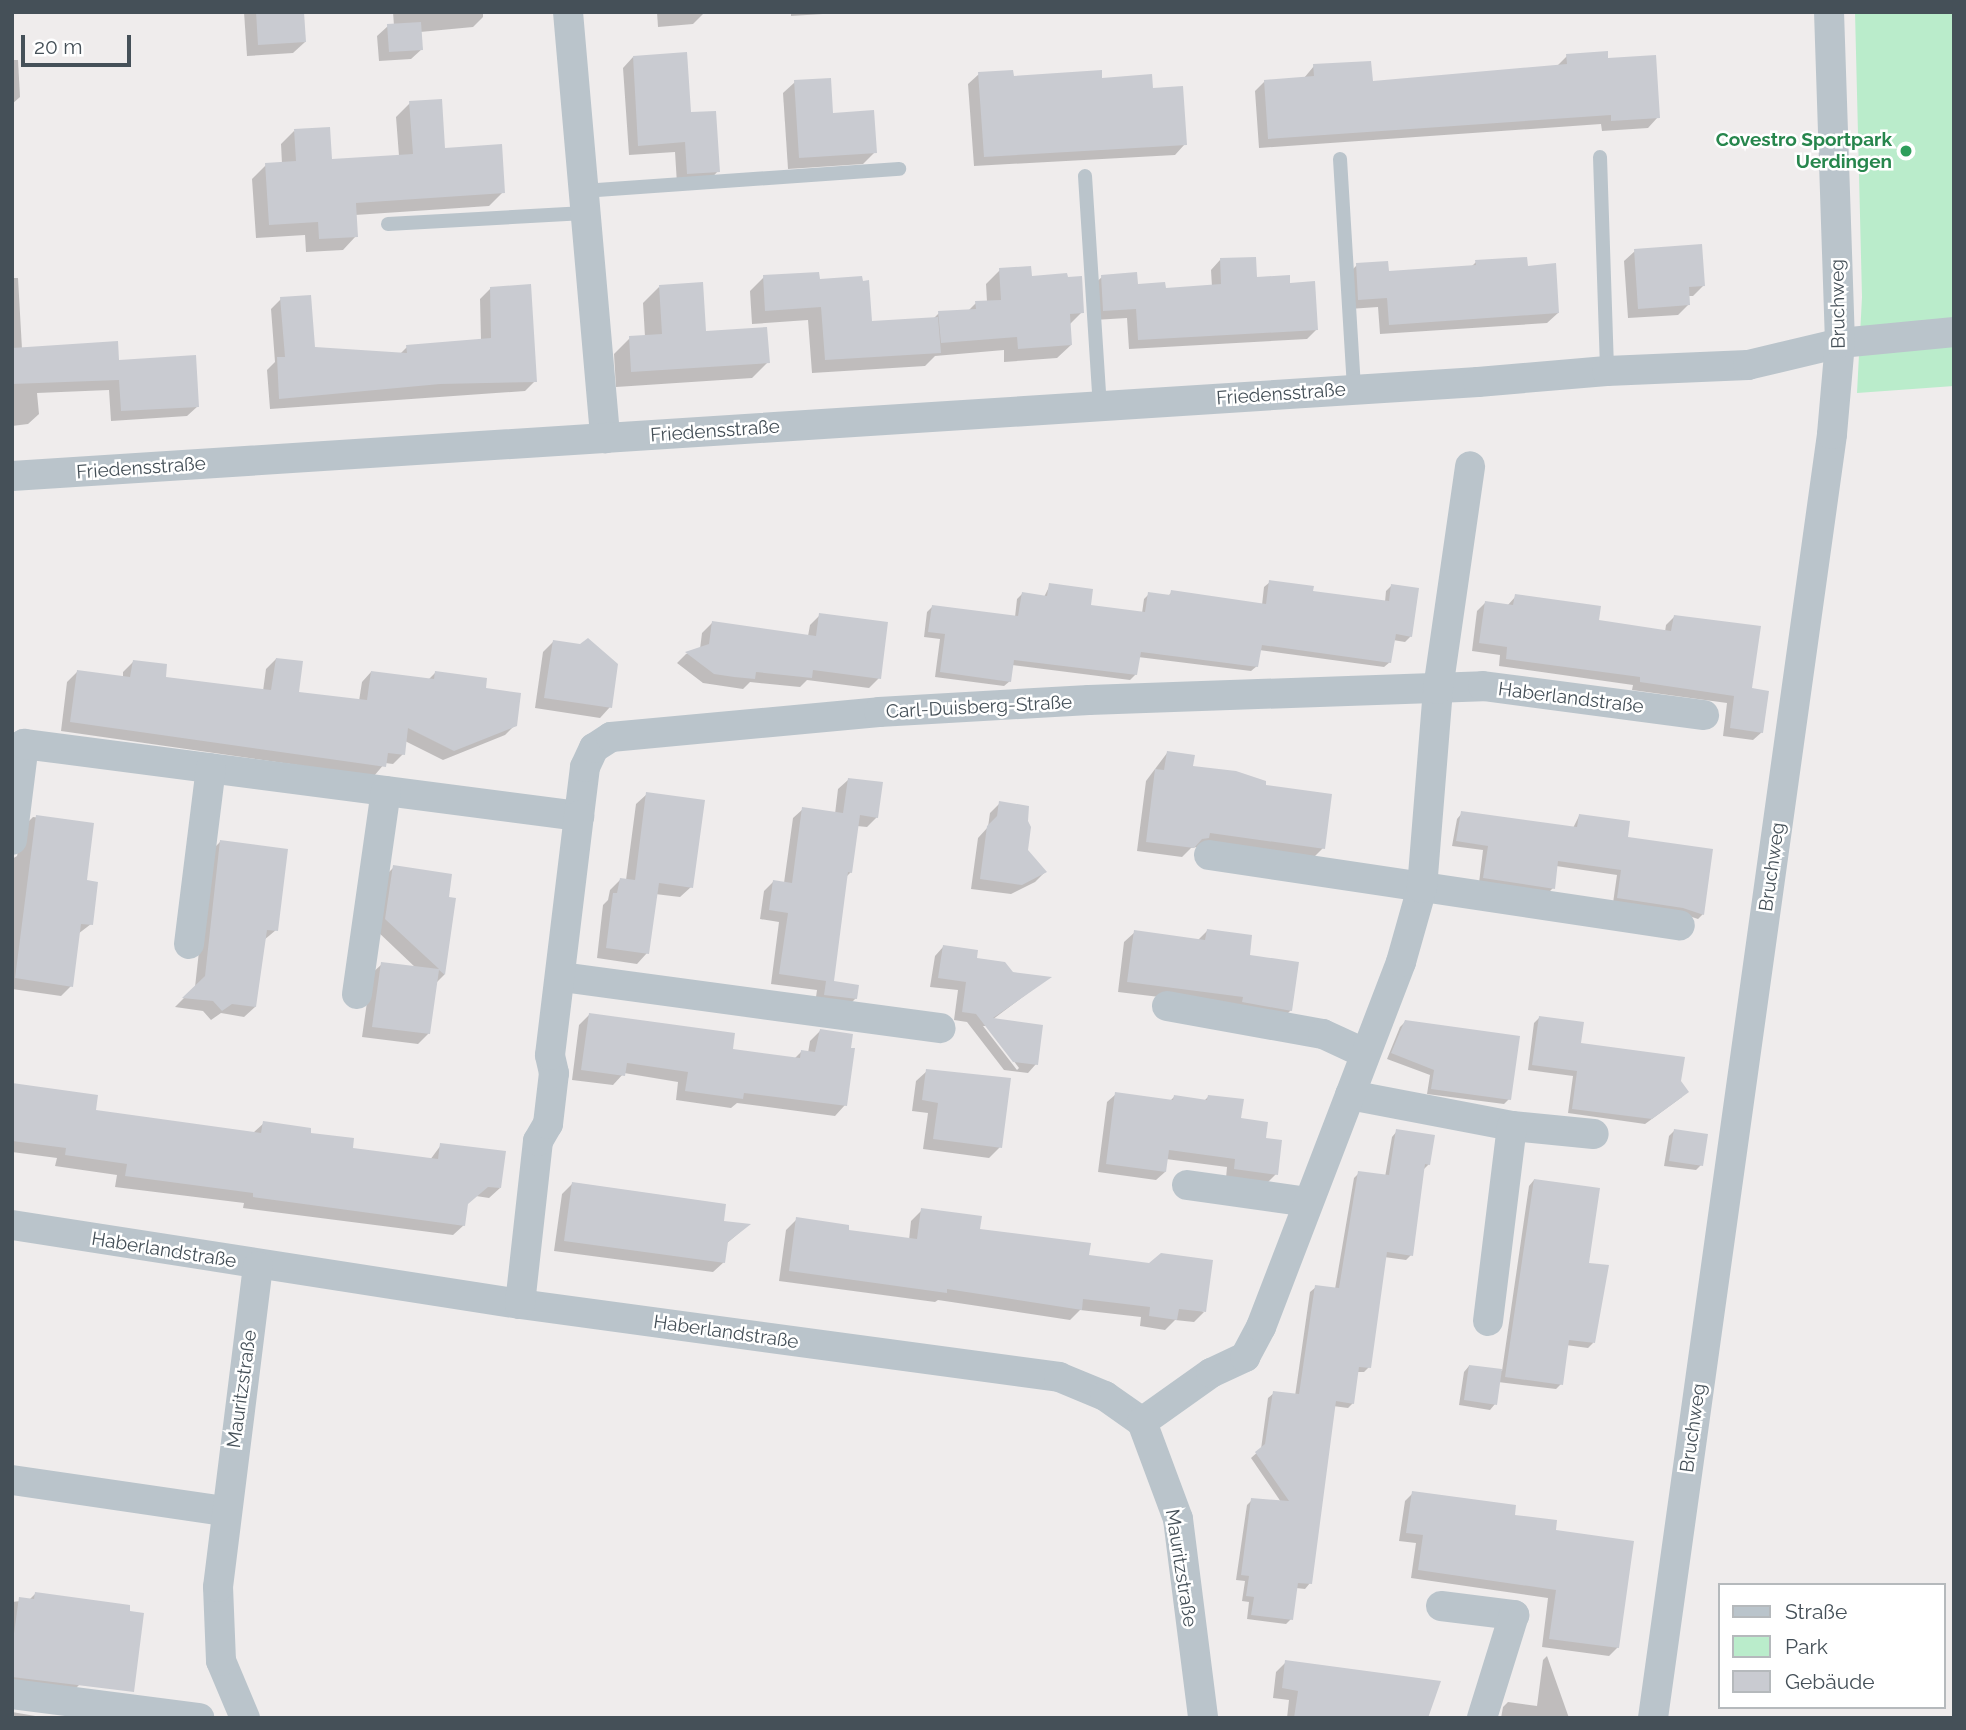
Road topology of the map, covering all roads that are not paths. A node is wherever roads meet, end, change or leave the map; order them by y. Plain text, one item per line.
1 (568, 12) edge
2 (1829, 12) edge
3 (1600, 157) dead end
4 (1340, 159) dead end
5 (899, 169) dead end
6 (1085, 176) dead end
7 (584, 202) junction
8 (388, 224) dead end
9 (1954, 332) edge
10 (1840, 343) junction
11 (1607, 371) junction
12 (1354, 389) junction
13 (1100, 406) junction
14 (605, 438) junction
15 (1470, 466) dead end
16 (12, 477) edge
17 (1438, 689) junction
18 (1704, 715) dead end
19 (211, 768) junction
20 (386, 791) junction
21 (579, 816) junction
22 (12, 840) edge
23 (1209, 855) dead end
24 (1422, 888) junction
25 (1680, 925) dead end
26 (189, 944) dead end
27 (562, 976) junction
28 (357, 994) dead end
29 (1167, 1006) dead end
30 (941, 1028) dead end
31 (1364, 1053) junction
32 (1350, 1095) junction
33 (1512, 1126) junction
34 (1594, 1135) dead end
35 (1187, 1185) dead end
36 (1308, 1202) junction
37 (12, 1225) edge
38 (258, 1266) junction
39 (520, 1304) junction
40 (1488, 1321) dead end
41 (1142, 1422) junction
42 (12, 1480) edge
43 (225, 1511) junction
44 (1441, 1606) dead end
45 (12, 1694) edge
46 (199, 1718) edge
47 (244, 1718) edge
48 (1203, 1718) edge
49 (1482, 1718) edge
50 (1653, 1718) edge

1 - 7 street
2 - 10 street, Bruchweg
3 - 11 lane
4 - 12 lane
5 - 7 lane
6 - 13 lane
7 - 8 lane
7 - 14 street
9 - 10 street, Friedensstraße
10 - 11 street, Friedensstraße
10 - 50 street, Bruchweg
11 - 12 street, Friedensstraße
12 - 13 street, Friedensstraße
13 - 14 street, Friedensstraße
14 - 16 street, Friedensstraße
15 - 17 street
17 - 18 street, Haberlandstraße
17 - 21 street, Carl-Duisberg-Straße
17 - 24 street
19 - 20 street
19 - 22 street
19 - 26 street
20 - 21 street
20 - 28 street
21 - 27 street, Carl-Duisberg-Straße
23 - 24 street
24 - 25 street
24 - 31 street
27 - 30 street
27 - 39 street, Carl-Duisberg-Straße
29 - 31 street
31 - 32 street
32 - 33 street
32 - 36 street
33 - 34 street
33 - 40 street
35 - 36 street
36 - 41 street
37 - 38 street, Haberlandstraße
38 - 39 street, Haberlandstraße
38 - 43 street, Mauritzstraße
39 - 41 street, Haberlandstraße
41 - 48 street, Mauritzstraße
42 - 43 street
43 - 47 street, Mauritzstraße
44 - 49 street
45 - 46 street

